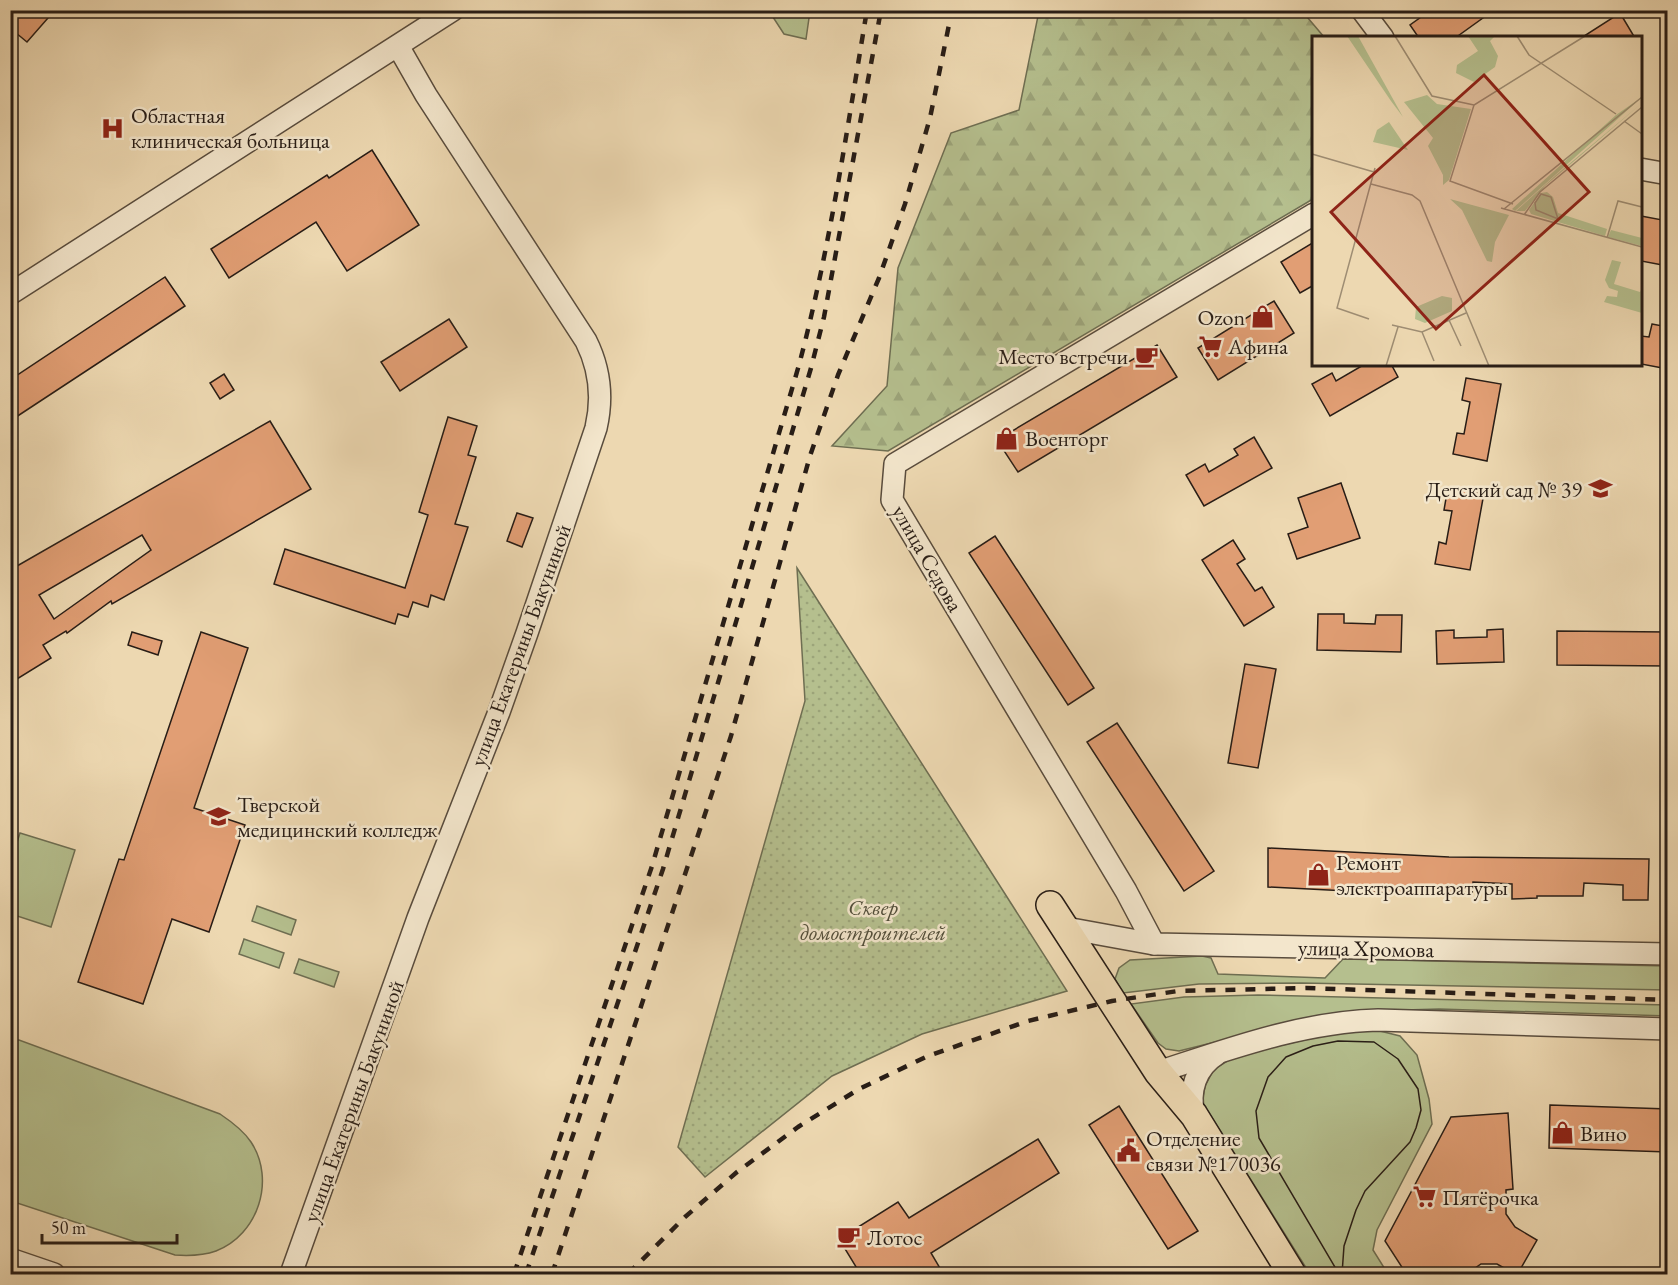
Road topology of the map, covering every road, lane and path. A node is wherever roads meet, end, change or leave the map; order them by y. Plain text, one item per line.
1 (453, 10) edge
2 (1362, 10) edge
3 (1382, 36) edge
4 (398, 46) junction
5 (1642, 169) edge
6 (1668, 174) edge
7 (1312, 215) edge
8 (10, 294) edge
9 (1050, 905) dead end
10 (1066, 928) junction
11 (1154, 944) junction
12 (1668, 954) edge
13 (1668, 1029) edge
14 (1223, 1051) junction
15 (1158, 1072) junction
16 (1194, 1115) junction
17 (10, 1259) edge
18 (54, 1275) edge
19 (291, 1275) edge
20 (1275, 1275) edge
21 (1292, 1275) edge

1 - 4 street
2 - 3 street
4 - 8 street
4 - 19 street, улица Екатерины Бакуниной
5 - 6 street
7 - 11 street, улица Седова
9 - 10 main road
10 - 11 street, улица Хромова
10 - 15 main road
11 - 12 street, улица Хромова
13 - 14 street
14 - 15 street
14 - 16 street
15 - 16 main road
15 - 20 main road
16 - 21 main road
17 - 18 street

